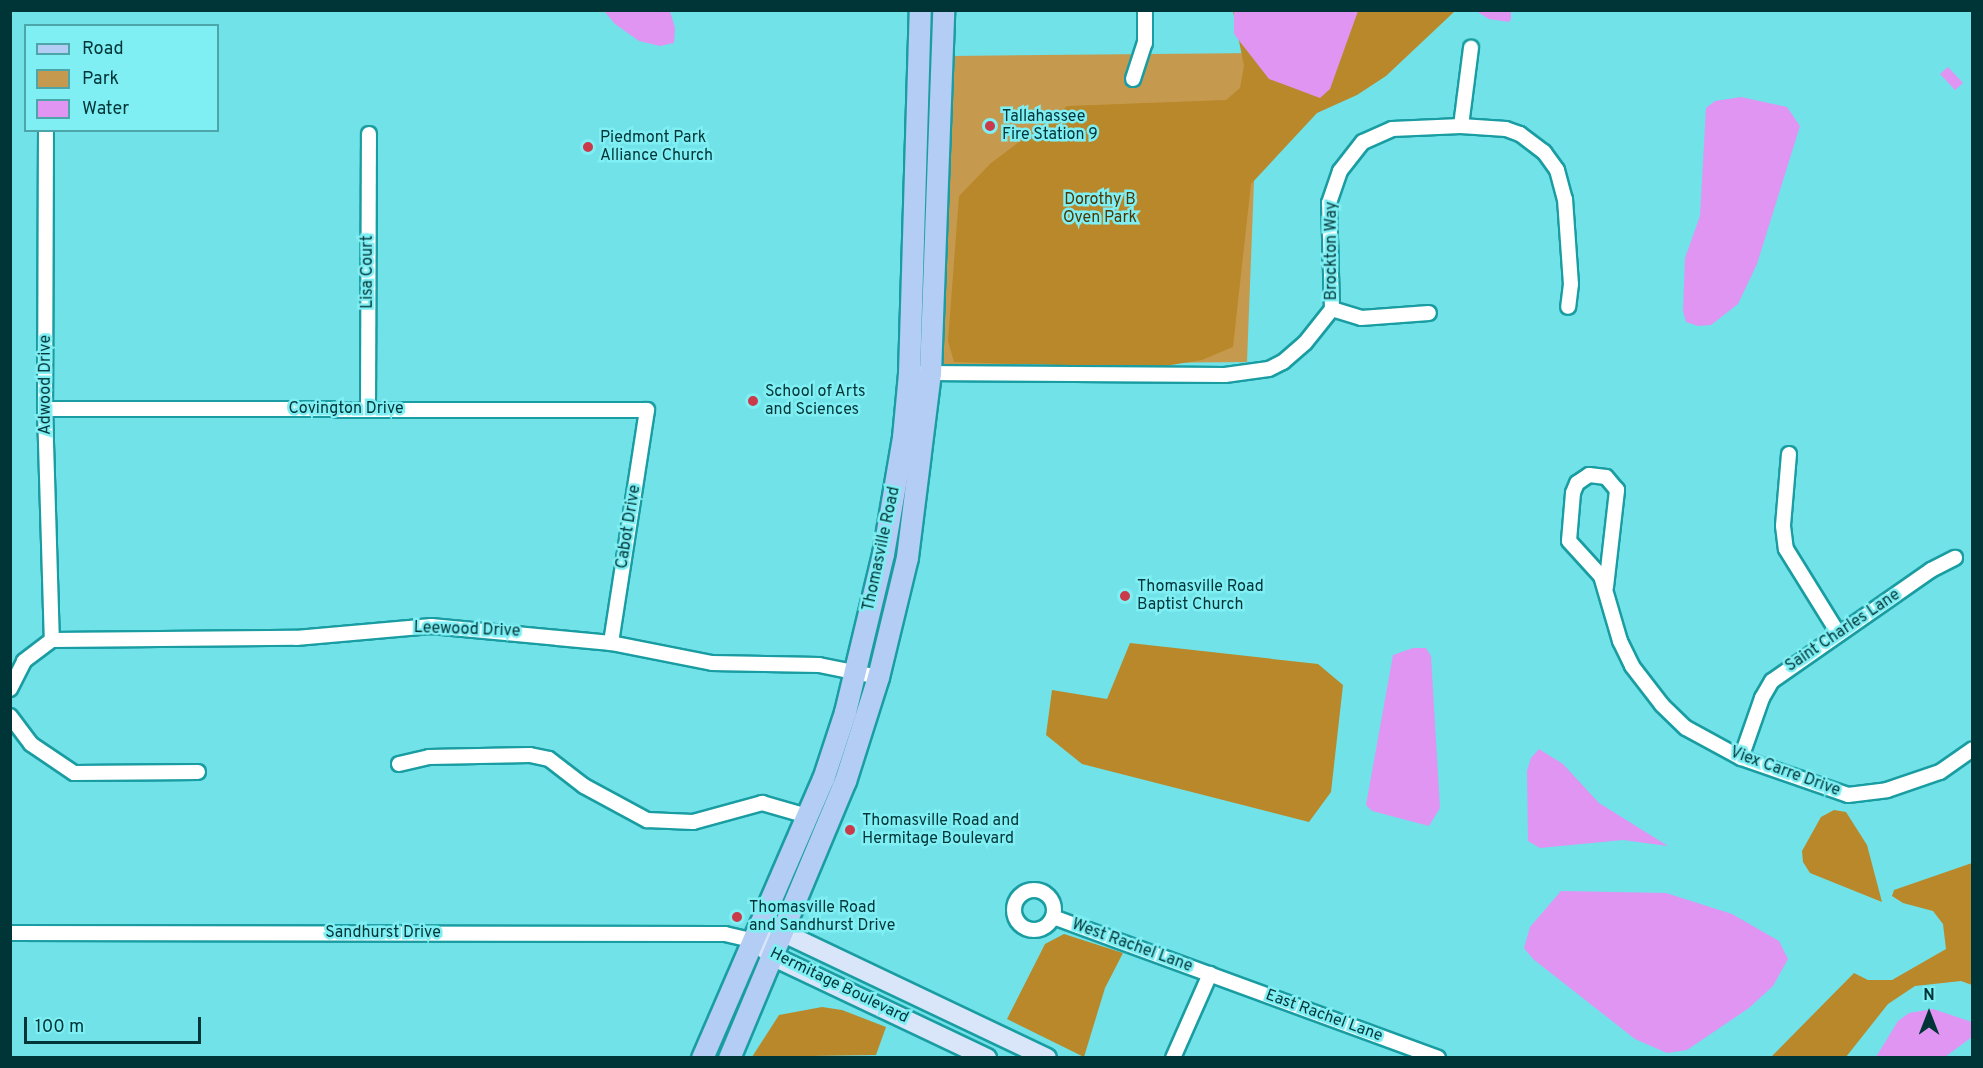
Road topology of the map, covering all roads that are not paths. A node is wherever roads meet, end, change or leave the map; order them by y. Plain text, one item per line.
1 (920, 10) edge
2 (943, 10) edge
3 (1145, 10) edge
4 (1471, 48) dead end
5 (918, 74) junction
6 (941, 74) junction
7 (1133, 79) dead end
8 (1461, 126) junction
9 (46, 132) edge
10 (369, 134) dead end
11 (915, 210) junction
12 (937, 212) junction
13 (1568, 307) dead end
14 (1332, 309) junction
15 (1429, 313) dead end
16 (909, 373) junction
17 (930, 373) junction
18 (45, 409) junction
19 (368, 409) junction
20 (647, 410) joint
21 (1789, 454) dead end
22 (1955, 558) dead end
23 (1606, 587) junction
24 (1838, 633) junction
25 (52, 640) junction
26 (611, 643) junction
27 (856, 671) junction
28 (878, 677) junction
29 (10, 689) edge
30 (10, 716) edge
31 (1972, 750) edge
32 (1741, 758) junction
33 (399, 764) dead end
34 (198, 772) dead end
35 (807, 816) junction
36 (1053, 917) dead end
37 (10, 933) edge
38 (784, 933) junction
39 (755, 941) junction
40 (774, 957) junction
41 (1210, 974) junction
42 (702, 1058) edge
43 (729, 1058) edge
44 (987, 1058) edge
45 (1047, 1058) edge
46 (1173, 1058) edge
47 (1438, 1058) edge

1 - 5 main road, Thomasville Road
2 - 6 main road, Thomasville Road
3 - 7 street
4 - 8 street
5 - 6 main road
5 - 11 main road, Thomasville Road
6 - 12 main road, Thomasville Road
8 - 13 street, Brockton Way
8 - 14 street, Brockton Way
9 - 18 street, Adwood Drive
10 - 19 street, Lisa Court
11 - 12 main road
11 - 16 main road, Thomasville Road
12 - 17 main road, Thomasville Road
14 - 15 street
14 - 17 street, Brockton Way
16 - 17 street, Brockton Way
16 - 27 main road, Thomasville Road
17 - 28 main road, Thomasville Road
18 - 19 street, Covington Drive
18 - 25 street, Adwood Drive
19 - 20 street, Covington Drive
20 - 26 street, Cabot Drive
21 - 24 street
22 - 24 street, Saint Charles Lane
23 - 23 street, Viex Carre Drive
23 - 32 street, Viex Carre Drive
24 - 32 street, Saint Charles Lane
25 - 26 street, Leewood Drive
25 - 29 street
26 - 27 street, Leewood Drive
27 - 28 street, Leewood Drive
27 - 35 main road, Thomasville Road
28 - 38 main road, Thomasville Road
30 - 34 street
31 - 32 street, Viex Carre Drive
33 - 35 street
35 - 39 main road, Thomasville Road
36 - 41 street, West Rachel Lane
37 - 39 street, Sandhurst Drive
38 - 39 street, Hermitage Boulevard
38 - 40 main road, Thomasville Road
38 - 45 street, Hermitage Boulevard
39 - 40 street, Hermitage Boulevard
39 - 42 main road, Thomasville Road
40 - 43 main road, Thomasville Road
40 - 44 street, Hermitage Boulevard
41 - 46 street
41 - 47 street, East Rachel Lane

